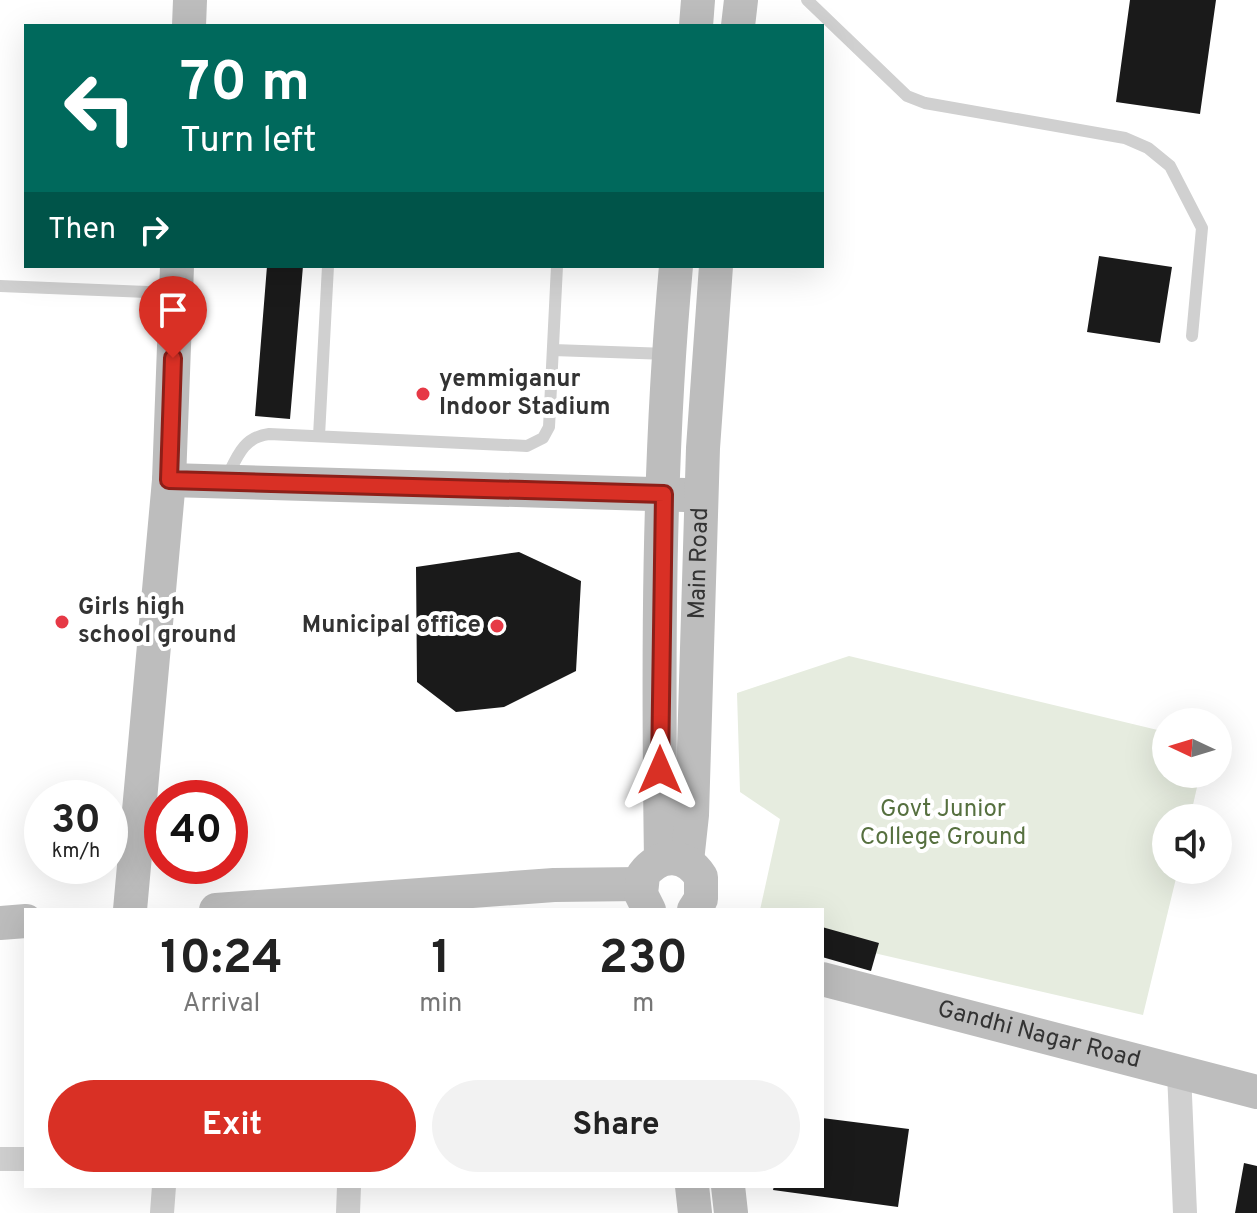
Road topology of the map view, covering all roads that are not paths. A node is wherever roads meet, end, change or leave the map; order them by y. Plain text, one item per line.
1 (190, 0) edge
2 (698, 0) edge
3 (741, 0) edge
4 (807, 0) edge
5 (189, 24) edge
6 (696, 24) edge
7 (738, 24) edge
8 (328, 268) edge
9 (557, 268) edge
10 (676, 268) edge
11 (716, 268) edge
12 (176, 280) edge
13 (0, 286) edge
14 (1192, 336) dead end
15 (553, 350) junction
16 (668, 354) junction
17 (319, 436) junction
18 (169, 480) junction
19 (225, 481) junction
20 (664, 494) junction
21 (702, 495) junction
22 (659, 879) edge
23 (356, 906) edge
24 (130, 908) edge
25 (286, 908) edge
26 (696, 908) edge
27 (24, 921) edge
28 (0, 923) edge
29 (824, 980) edge
30 (1179, 1072) junction
31 (1257, 1092) edge
32 (0, 1159) edge
33 (24, 1159) edge
34 (164, 1188) edge
35 (349, 1188) edge
36 (692, 1188) edge
37 (728, 1188) edge
38 (162, 1213) edge
39 (348, 1213) edge
40 (695, 1213) edge
41 (731, 1213) edge
42 (1185, 1213) edge

1 - 5 street
2 - 6 street
3 - 7 street
4 - 14 lane
8 - 17 lane
9 - 15 lane
10 - 16 street, Main Road
11 - 21 street, Main Road
12 - 13 lane
12 - 18 street
15 - 16 lane
15 - 17 lane
16 - 20 street, Main Road
17 - 19 lane
18 - 19 street
18 - 24 street
19 - 20 street
20 - 21 street
20 - 22 street, Main Road
21 - 22 street, Main Road
22 - 23 street
22 - 26 street, Main Road
23 - 25 street
27 - 28 street
29 - 30 street, Gandhi Nagar Road
30 - 31 street, Gandhi Nagar Road
30 - 42 street
32 - 33 street
34 - 38 street
35 - 39 street
36 - 40 street
37 - 41 street

